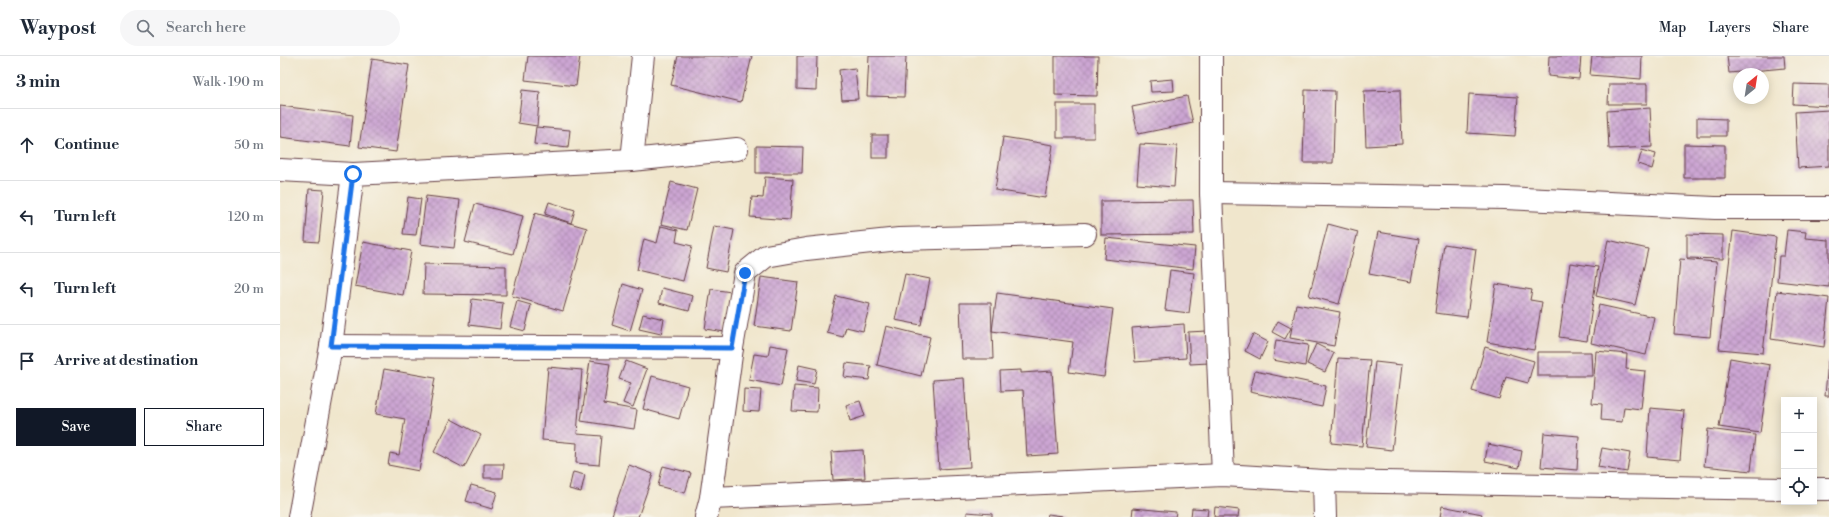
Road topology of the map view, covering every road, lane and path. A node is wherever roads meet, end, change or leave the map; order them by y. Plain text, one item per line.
1 (643, 56) edge
2 (1211, 56) edge
3 (737, 149) dead end
4 (632, 160) junction
5 (280, 170) edge
6 (353, 174) junction
7 (1211, 193) junction
8 (1829, 208) edge
9 (1085, 234) dead end
10 (331, 346) junction
11 (732, 348) junction
12 (1223, 475) junction
13 (1324, 481) junction
14 (1781, 489) edge
15 (1817, 489) edge
16 (1829, 489) edge
17 (708, 508) edge
18 (299, 517) edge
19 (1325, 517) edge

1 - 4 street
2 - 7 street
3 - 4 street
4 - 6 street
5 - 6 street
6 - 10 street
7 - 8 street
7 - 12 street
9 - 11 street
10 - 11 street
10 - 18 street
11 - 17 street
12 - 13 street
12 - 17 street
13 - 14 street
13 - 19 street
15 - 16 street

